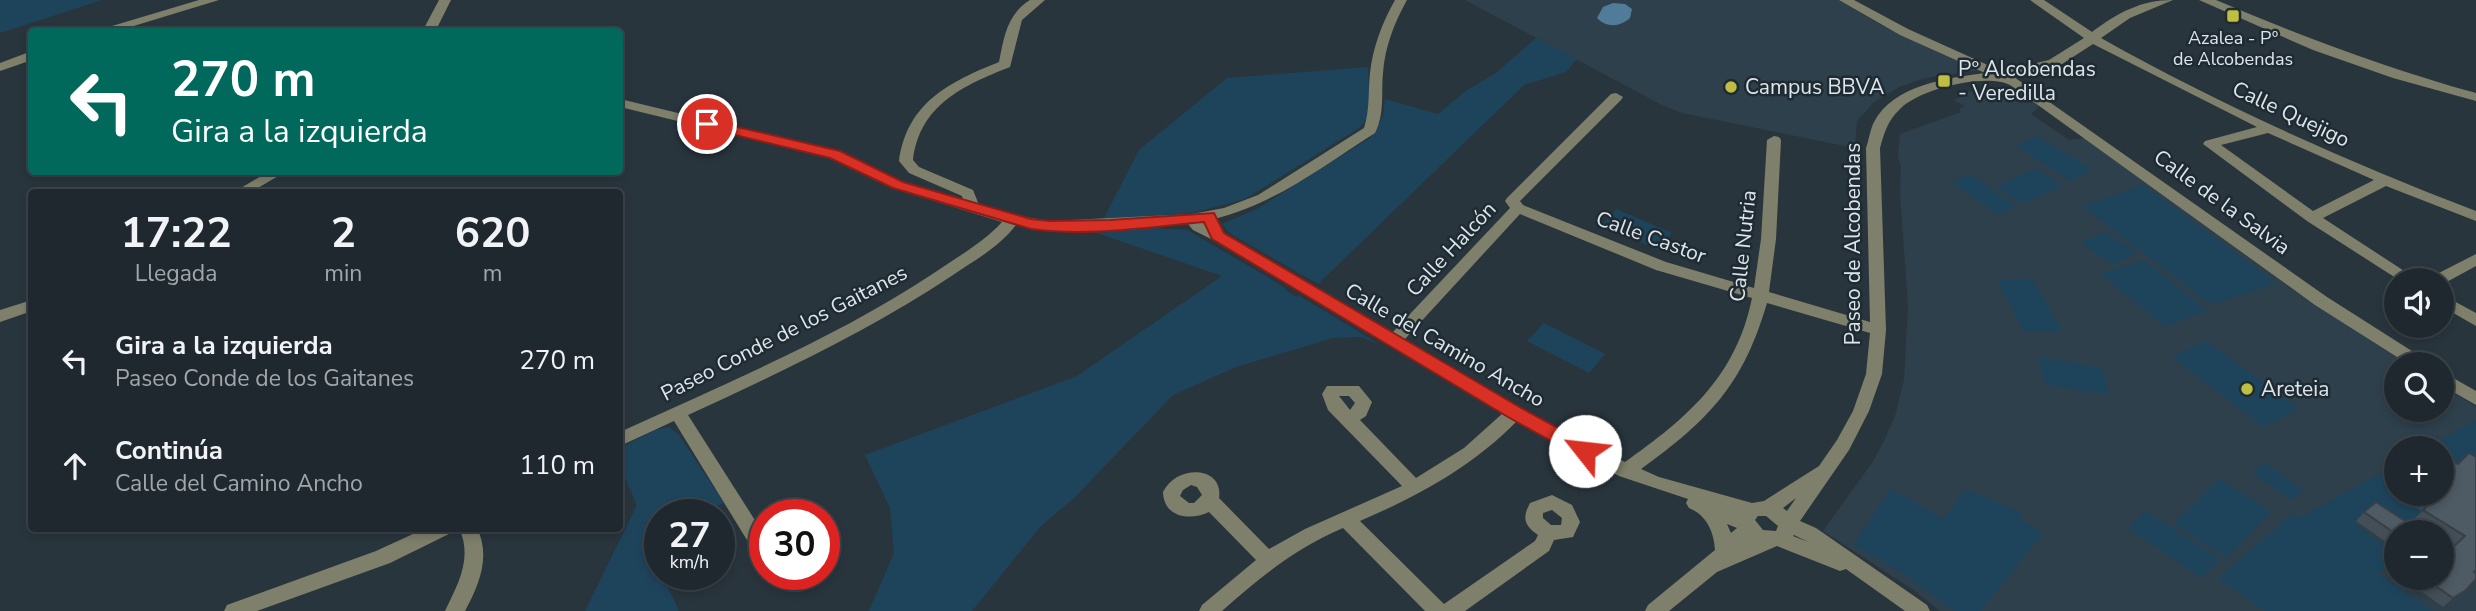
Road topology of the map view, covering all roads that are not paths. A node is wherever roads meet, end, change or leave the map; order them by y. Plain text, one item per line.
1 (213, 0) edge
2 (445, 0) edge
3 (1039, 0) edge
4 (1401, 0) edge
5 (1845, 0) edge
6 (2036, 0) edge
7 (2167, 0) edge
8 (2205, 0) edge
9 (2217, 3) edge
10 (112, 28) edge
11 (430, 28) edge
12 (2094, 38) junction
13 (28, 56) edge
14 (0, 67) edge
15 (2000, 75) junction
16 (1616, 97) dead end
17 (2476, 97) edge
18 (623, 104) edge
19 (2269, 128) junction
20 (1774, 140) dead end
21 (272, 175) edge
22 (2386, 180) junction
23 (247, 189) edge
24 (973, 208) junction
25 (1518, 208) junction
26 (1209, 216) junction
27 (2476, 216) edge
28 (2312, 218) junction
29 (1192, 219) junction
30 (1019, 221) junction
31 (1218, 236) junction
32 (2476, 259) edge
33 (2391, 268) edge
34 (2454, 271) edge
35 (1767, 296) junction
36 (28, 306) edge
37 (2454, 307) edge
38 (0, 316) edge
39 (2476, 320) edge
40 (1878, 325) junction
41 (1394, 341) junction
42 (2401, 352) edge
43 (2454, 385) edge
44 (2476, 399) edge
45 (677, 412) junction
46 (1514, 412) junction
47 (1346, 418) dead end
48 (623, 438) edge
49 (1829, 465) junction
50 (1625, 471) junction
51 (1655, 483) junction
52 (1415, 488) junction
53 (1210, 501) dead end
54 (1703, 507) junction
55 (1345, 518) junction
56 (1754, 518) junction
57 (749, 527) edge
58 (436, 532) edge
59 (470, 532) edge
60 (1548, 533) dead end
61 (1779, 535) junction
62 (1724, 550) junction
63 (1268, 560) junction
64 (1710, 567) junction
65 (234, 611) edge
66 (455, 611) edge
67 (1209, 611) edge
68 (1438, 611) edge
69 (1450, 611) edge
70 (1655, 611) edge
71 (1920, 611) edge

1 - 10 street
2 - 11 street
3 - 24 street
4 - 26 street
5 - 15 street, Calle de la Salvia
6 - 12 street, Calle Quejigo
7 - 12 street, Paseo de Alcobendas
8 - 9 street
9 - 17 street
12 - 15 street, Paseo de Alcobendas
12 - 19 street, Calle Quejigo
13 - 14 street
15 - 40 street, Paseo de Alcobendas
15 - 42 street, Calle de la Salvia
16 - 25 street, Calle Halcón
18 - 24 street
19 - 22 street, Calle Quejigo
19 - 28 street
20 - 35 street, Calle Nutria
21 - 23 street
22 - 27 street, Calle Quejigo
22 - 28 street
24 - 30 street
25 - 35 street, Calle Castor
25 - 41 street, Calle Halcón
26 - 29 street
26 - 31 street
28 - 33 street
29 - 30 street
29 - 31 street, Calle del Camino Ancho
30 - 45 street, Paseo Conde de los Gaitanes
31 - 41 street, Calle del Camino Ancho
32 - 34 street
35 - 40 street, Calle Castor
35 - 50 street, Calle Nutria
36 - 38 street
37 - 39 street
40 - 49 street, Paseo de Alcobendas
41 - 46 street, Calle del Camino Ancho
43 - 44 street
45 - 48 street, Paseo Conde de los Gaitanes
45 - 57 street
46 - 50 street, Calle del Camino Ancho
46 - 52 street
47 - 52 street
49 - 56 street, Paseo de Alcobendas
49 - 61 street, Paseo de Alcobendas
50 - 51 street, Calle del Camino Ancho
51 - 54 street, Calle del Camino Ancho
51 - 56 street, Calle del Camino Ancho
52 - 55 street
53 - 63 street
54 - 56 street, Calle del Camino Ancho
54 - 62 street, Calle del Camino Ancho
55 - 63 street
55 - 68 street
56 - 61 street
56 - 61 street
56 - 62 street, Paseo de Alcobendas
58 - 65 street
59 - 66 street
60 - 69 street
61 - 64 street, Paseo de Alcobendas
61 - 71 street
62 - 64 street, Paseo de Alcobendas
63 - 67 street
64 - 70 street, Paseo de Alcobendas

